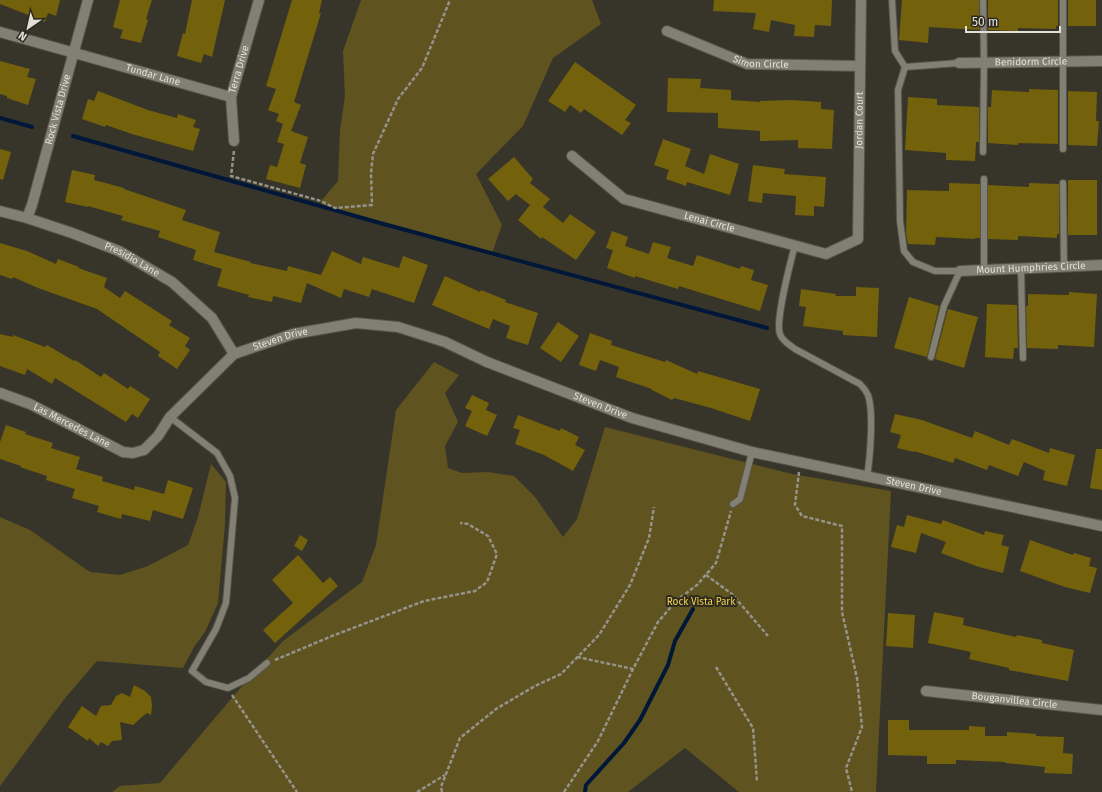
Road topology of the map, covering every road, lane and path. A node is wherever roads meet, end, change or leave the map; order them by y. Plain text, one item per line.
1 (88, 0) edge
2 (259, 0) edge
3 (450, 0) edge
4 (861, 0) edge
5 (892, 0) edge
6 (983, 0) edge
7 (1063, 0) edge
8 (668, 31) dead end
9 (0, 32) edge
10 (74, 53) junction
11 (1063, 61) junction
12 (1102, 61) edge
13 (959, 63) joint
14 (984, 63) junction
15 (860, 66) junction
16 (905, 67) junction
17 (231, 97) junction
18 (234, 141) joint
19 (1063, 149) dead end
20 (983, 152) dead end
21 (572, 156) dead end
22 (984, 179) dead end
23 (1063, 183) dead end
24 (0, 211) edge
25 (27, 218) junction
26 (857, 239) joint
27 (795, 245) junction
28 (1102, 265) edge
29 (1064, 267) junction
30 (1021, 268) junction
31 (984, 270) junction
32 (960, 271) junction
33 (234, 354) junction
34 (931, 357) dead end
35 (1023, 358) dead end
36 (0, 393) edge
37 (170, 416) junction
38 (144, 450) joint
39 (752, 452) junction
40 (800, 462) junction
41 (867, 477) junction
42 (733, 504) joint
43 (654, 507) dead end
44 (460, 523) dead end
45 (1102, 526) edge
46 (706, 575) junction
47 (768, 636) dead end
48 (577, 657) junction
49 (267, 663) joint
50 (716, 667) dead end
51 (633, 669) junction
52 (228, 688) junction
53 (926, 691) dead end
54 (1102, 710) edge
55 (445, 775) junction
56 (757, 781) dead end
57 (297, 792) edge
58 (417, 792) edge
59 (442, 792) edge
60 (564, 792) edge
61 (852, 792) edge

1 - 10 street, Rock Vista Drive
2 - 17 street, Terra Drive
3 - 18 path
4 - 15 street, Jordan Court
5 - 16 lane
6 - 14 lane
7 - 11 lane
8 - 15 street, Simon Circle
9 - 10 street, Tundar Lane
10 - 17 street, Tundar Lane
10 - 25 street, Rock Vista Drive
11 - 12 street, Benidorm Circle
11 - 14 street, Benidorm Circle
11 - 19 lane
13 - 14 street, Benidorm Circle
13 - 16 lane
14 - 20 lane
15 - 26 street, Jordan Court
16 - 32 lane
17 - 18 street, Terra Drive
21 - 27 street, Lenai Circle
22 - 31 lane
23 - 29 lane
24 - 25 street, Presidio Lane
25 - 33 street, Presidio Lane
26 - 27 street, Lenai Circle
27 - 41 lane
28 - 29 street, Mount Humphries Circle
29 - 30 street, Mount Humphries Circle
30 - 31 street, Mount Humphries Circle
30 - 35 lane
31 - 32 street, Mount Humphries Circle
32 - 34 lane
33 - 37 street, Steven Drive
33 - 39 street, Steven Drive
36 - 38 street, Las Mercedes Lane
37 - 38 street, Steven Drive
37 - 52 lane
39 - 40 street, Steven Drive
39 - 42 lane
40 - 41 street, Steven Drive
40 - 61 path
41 - 45 street, Steven Drive
42 - 46 path
43 - 48 path
44 - 49 path
46 - 47 path
46 - 51 path
48 - 51 path
48 - 55 path
49 - 52 lane
50 - 56 path
51 - 60 path
52 - 57 path
53 - 54 street, Bouganvillea Circle
55 - 58 path
55 - 59 path

